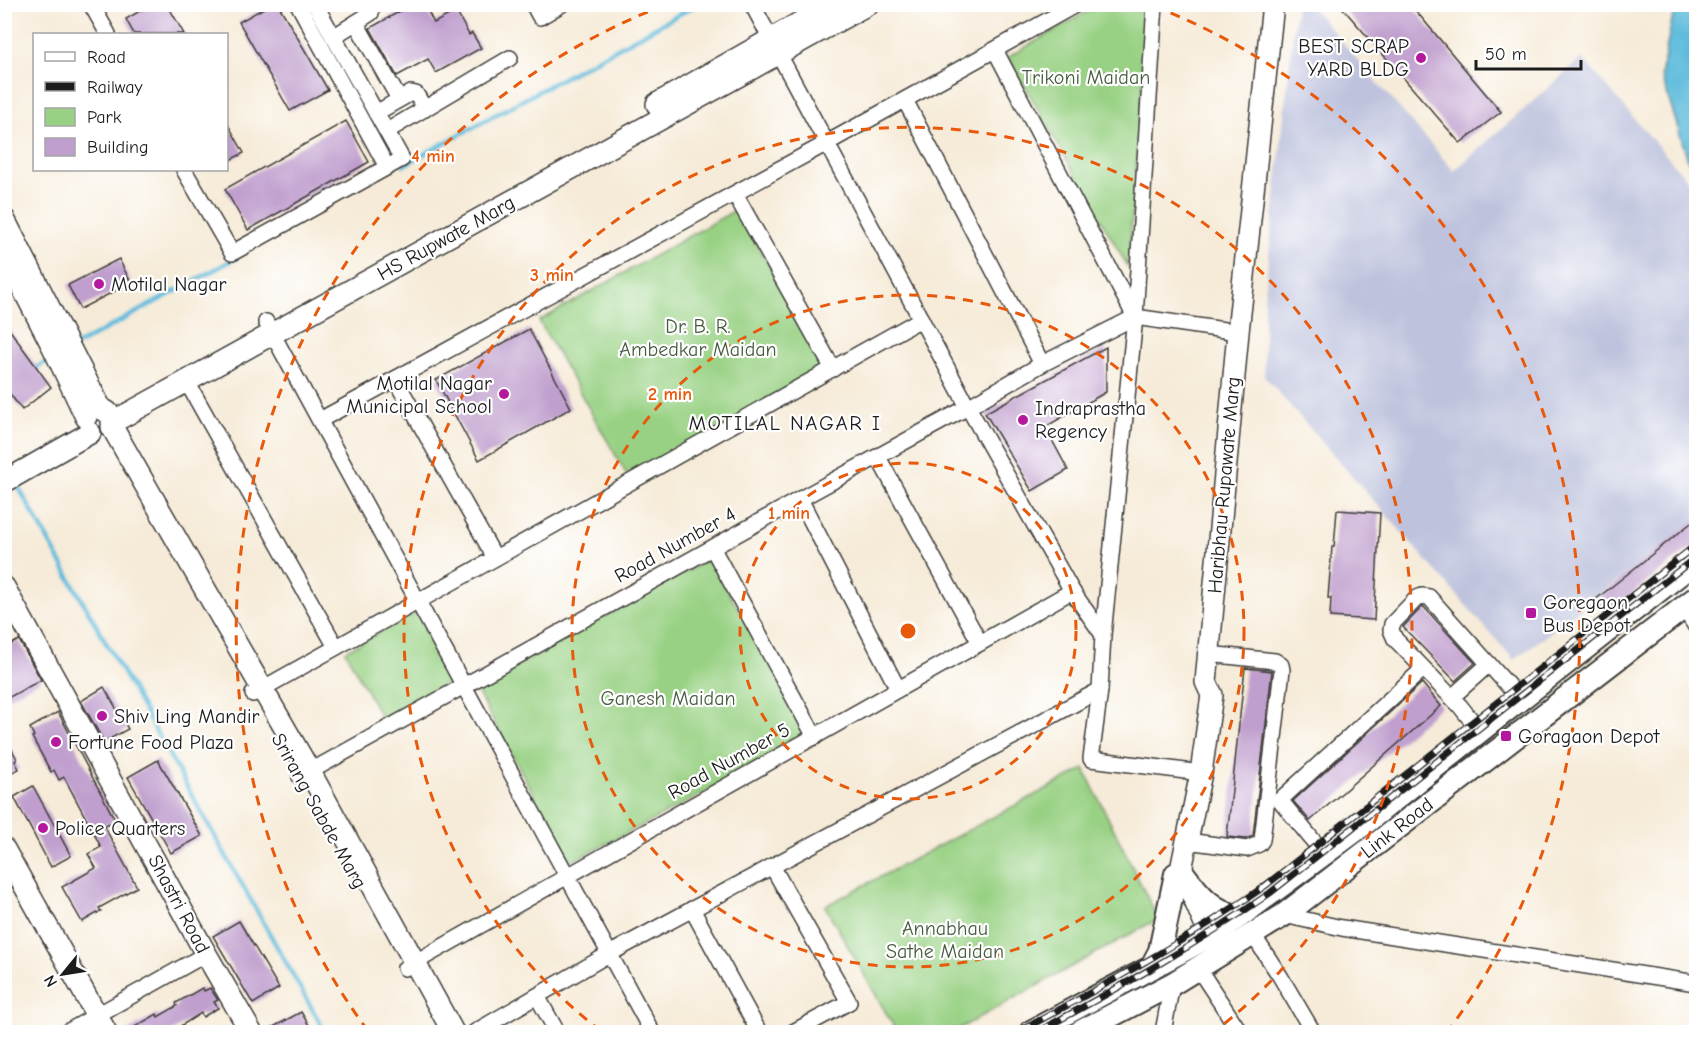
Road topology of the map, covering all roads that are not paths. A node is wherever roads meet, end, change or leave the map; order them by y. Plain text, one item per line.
1 (91, 4) edge
2 (298, 4) edge
3 (315, 4) edge
4 (533, 4) edge
5 (562, 4) edge
6 (752, 4) edge
7 (833, 4) edge
8 (868, 4) edge
9 (1077, 4) edge
10 (1155, 4) edge
11 (1273, 4) edge
12 (370, 13) dead end
13 (356, 23) junction
14 (107, 33) edge
15 (333, 37) junction
16 (775, 46) junction
17 (995, 50) junction
18 (510, 58) dead end
19 (364, 91) junction
20 (350, 99) junction
21 (399, 99) junction
22 (905, 100) junction
23 (425, 109) junction
24 (376, 112) junction
25 (387, 131) junction
26 (827, 143) junction
27 (387, 167) junction
28 (185, 171) edge
29 (735, 194) junction
30 (4, 219) edge
31 (14, 260) edge
32 (1135, 317) junction
33 (921, 319) junction
34 (270, 328) junction
35 (1238, 332) junction
36 (1042, 364) junction
37 (833, 369) junction
38 (395, 379) junction
39 (174, 384) junction
40 (968, 407) junction
41 (320, 420) junction
42 (100, 422) junction
43 (878, 457) junction
44 (30, 459) junction
45 (4, 467) edge
46 (4, 482) edge
47 (800, 499) junction
48 (713, 549) junction
49 (495, 558) junction
50 (1696, 561) edge
51 (4, 586) edge
52 (1072, 591) junction
53 (418, 601) junction
54 (1690, 603) edge
55 (1696, 627) edge
56 (1103, 635) junction
57 (980, 643) junction
58 (336, 647) junction
59 (1209, 654) junction
60 (1489, 664) junction
61 (1423, 669) junction
62 (464, 686) junction
63 (898, 689) junction
64 (1100, 690) junction
65 (257, 691) junction
66 (1452, 697) junction
67 (1520, 699) junction
68 (1483, 729) junction
69 (815, 737) junction
70 (1502, 747) junction
71 (1196, 772) junction
72 (305, 775) junction
73 (1274, 798) junction
74 (1359, 828) junction
75 (1187, 841) junction
76 (1373, 847) junction
77 (4, 849) edge
78 (1324, 854) junction
79 (772, 866) junction
80 (1180, 873) junction
81 (567, 876) junction
82 (692, 909) junction
83 (1284, 915) junction
84 (1240, 916) junction
85 (1253, 935) junction
86 (1209, 952) junction
87 (206, 954) junction
88 (609, 954) junction
89 (410, 965) junction
90 (1151, 968) junction
91 (1696, 983) edge
92 (1172, 984) junction
93 (537, 996) junction
94 (101, 1024) edge
95 (67, 1032) edge
96 (251, 1032) edge
97 (441, 1032) edge
98 (453, 1032) edge
99 (475, 1032) edge
100 (557, 1032) edge
101 (652, 1032) edge
102 (759, 1032) edge
103 (793, 1032) edge
104 (1030, 1032) edge
105 (1080, 1032) edge
106 (1163, 1032) edge
107 (1240, 1032) edge
108 (1313, 1032) edge

1 - 14 street
2 - 20 street
3 - 15 street
4 - 5 street
6 - 16 street
7 - 16 street
8 - 16 street
9 - 17 street
10 - 32 street
11 - 35 street, Haribhau Rupawate Marg
12 - 13 street
13 - 15 street
13 - 21 street
15 - 19 street
16 - 26 street
16 - 34 street, HS Rupwate Marg
17 - 22 street
17 - 32 street
18 - 23 street
19 - 20 street
19 - 24 street
20 - 27 street
21 - 23 street
21 - 24 street
22 - 26 street
22 - 36 street
23 - 25 street
24 - 25 street
25 - 27 street
26 - 29 street
26 - 33 street
27 - 28 street
29 - 37 street
29 - 38 street
30 - 31 street, Srirang Sabde Marg
31 - 42 street, Srirang Sabde Marg
32 - 35 street
32 - 36 street, Road Number 4
32 - 56 street
33 - 37 street
33 - 40 street
34 - 39 street, HS Rupwate Marg
34 - 41 street
35 - 59 street, Haribhau Rupawate Marg
36 - 40 street, Road Number 4
37 - 49 street
38 - 41 street
38 - 49 street
39 - 42 street, HS Rupwate Marg
39 - 58 street
40 - 43 street, Road Number 4
40 - 52 street
41 - 53 street
42 - 44 street, HS Rupwate Marg
42 - 65 street, Srirang Sabde Marg
43 - 47 street, Road Number 4
43 - 57 street
44 - 45 street
44 - 46 street
47 - 48 street, Road Number 4
47 - 63 street
48 - 62 street, Road Number 4
48 - 69 street
49 - 53 street
50 - 67 main road, Link Road
51 - 87 street, Shastri Road
52 - 56 street
52 - 57 street, Road Number 5
53 - 58 street
53 - 62 street
54 - 55 street
54 - 70 main road, Link Road
56 - 64 street
57 - 63 street, Road Number 5
58 - 65 street
59 - 71 street, Haribhau Rupawate Marg
59 - 73 street
60 - 61 street
60 - 66 street
60 - 67 street
61 - 66 street
61 - 73 street
62 - 72 street, Road Number 4
62 - 81 street
63 - 69 street, Road Number 5
64 - 71 street
64 - 79 street
65 - 72 street, Srirang Sabde Marg
66 - 68 street
67 - 68 main road, Link Road
68 - 70 main road
68 - 74 main road, Link Road
69 - 81 street, Road Number 5
70 - 76 main road, Link Road
71 - 75 street, Haribhau Rupawate Marg
71 - 80 street
72 - 89 street, Srirang Sabde Marg
73 - 75 street
73 - 78 street
74 - 76 main road
74 - 78 main road, Link Road
75 - 80 street, Haribhau Rupawate Marg
76 - 83 main road, Link Road
77 - 94 street
78 - 84 main road, Link Road
79 - 82 street
79 - 103 street
80 - 84 main road
80 - 86 street
80 - 90 main road
81 - 88 street
81 - 89 street, Road Number 5
82 - 88 street
82 - 102 street
83 - 85 main road, Link Road
83 - 91 street
84 - 86 main road, Link Road
85 - 86 main road, Link Road
85 - 108 street
86 - 90 main road, Link Road
86 - 92 main road, Link Road
86 - 107 street
87 - 94 street
87 - 96 street, Shastri Road
88 - 93 street
88 - 101 street
89 - 97 street, Srirang Sabde Marg
89 - 98 street
90 - 104 main road, Link Road
92 - 105 main road, Link Road
92 - 106 street
93 - 99 street
93 - 100 street
94 - 95 street

